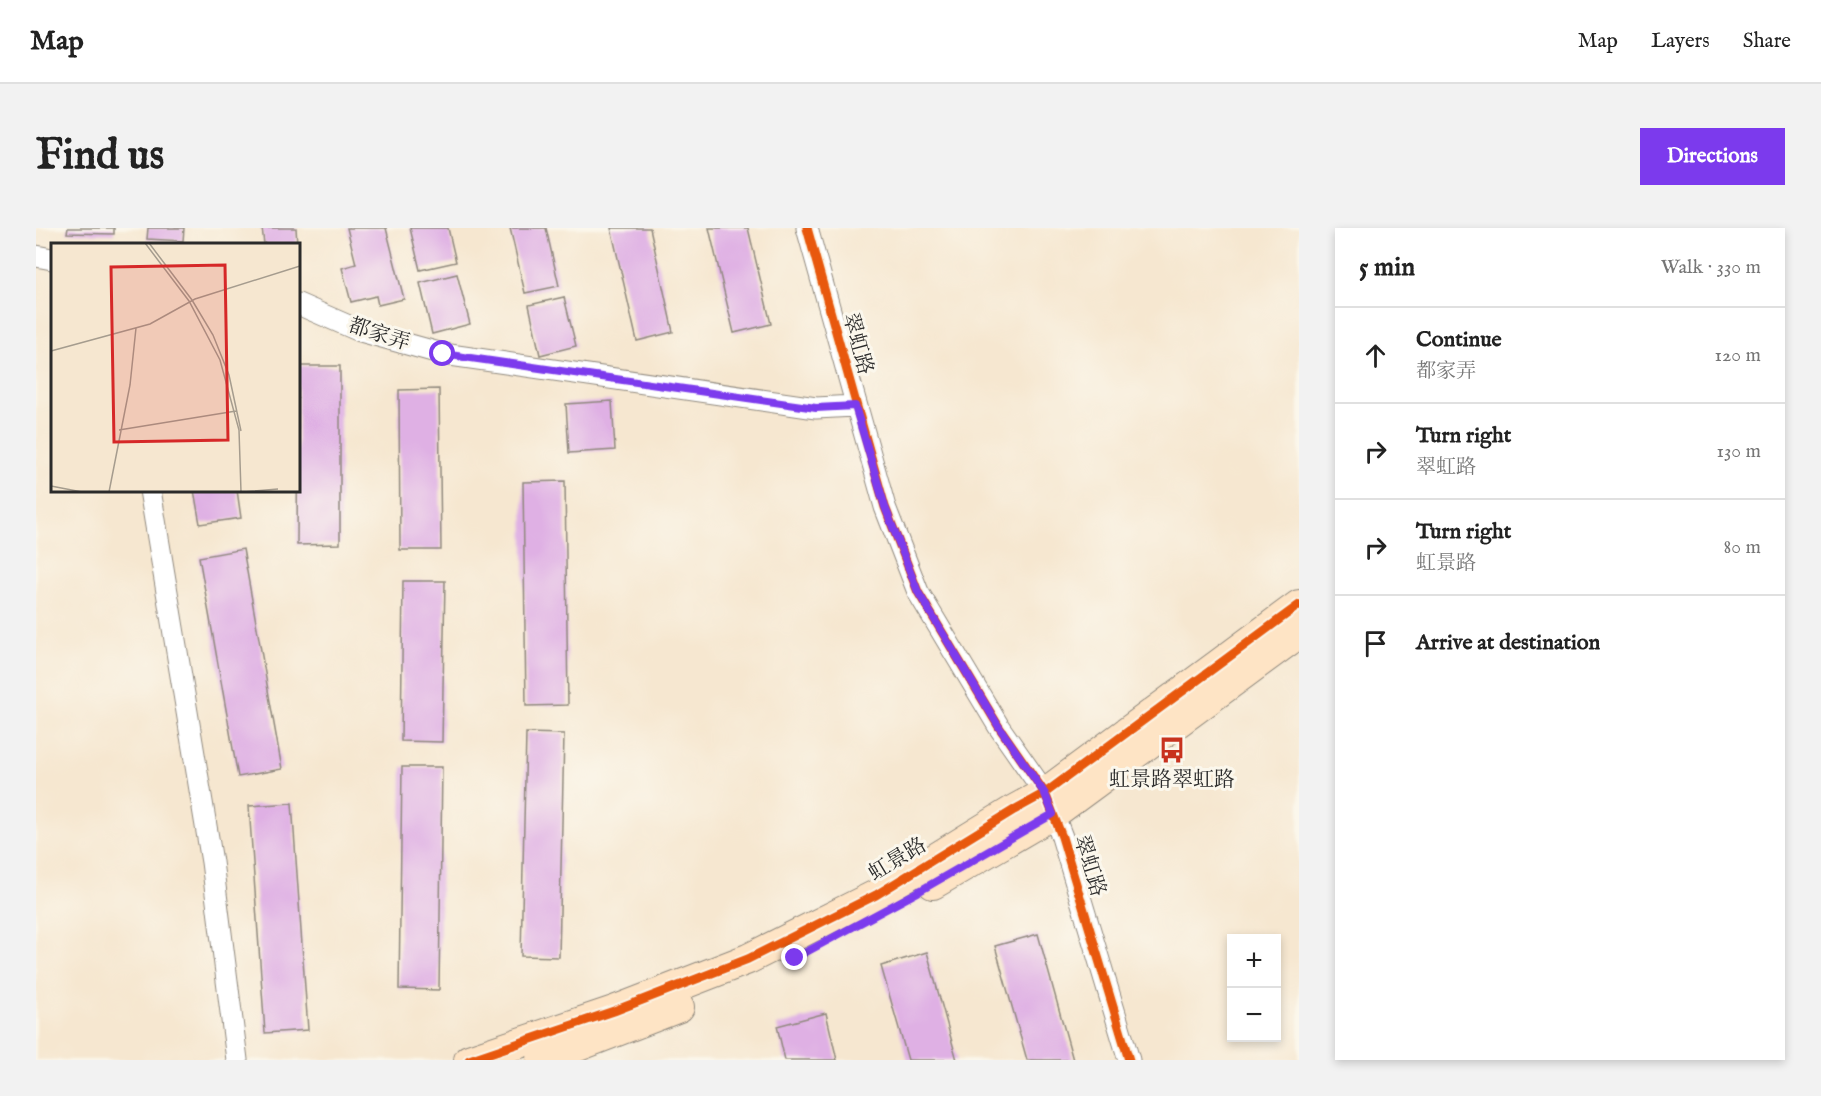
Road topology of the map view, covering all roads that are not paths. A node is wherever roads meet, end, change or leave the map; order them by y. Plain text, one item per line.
1 (807, 228) edge
2 (36, 256) edge
3 (51, 259) edge
4 (300, 305) edge
5 (855, 406) junction
6 (150, 492) edge
7 (1299, 605) edge
8 (1299, 633) edge
9 (1049, 804) junction
10 (237, 1060) edge
11 (469, 1060) edge
12 (542, 1060) edge
13 (1130, 1060) edge

1 - 5 street, 翠虹路
2 - 3 street
4 - 5 street, 都家弄
5 - 9 street, 翠虹路
6 - 10 street
7 - 9 street, 虹景路
8 - 9 street, 虹景路
9 - 11 street, 虹景路
9 - 12 street, 虹景路
9 - 13 street, 翠虹路

